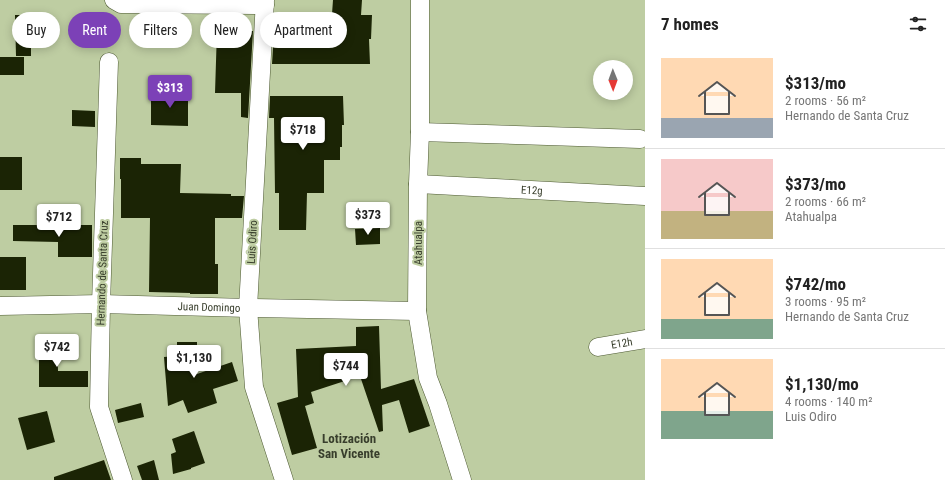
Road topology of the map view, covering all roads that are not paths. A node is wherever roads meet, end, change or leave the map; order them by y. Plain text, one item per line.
1 (114, 0) edge
2 (420, 0) edge
3 (265, 2) edge
4 (109, 62) dead end
5 (420, 132) junction
6 (640, 139) dead end
7 (418, 184) junction
8 (645, 196) edge
9 (101, 304) junction
10 (0, 306) edge
11 (248, 308) junction
12 (417, 311) junction
13 (645, 339) edge
14 (598, 347) dead end
15 (123, 480) edge
16 (284, 480) edge
17 (462, 480) edge

1 - 3 street
2 - 5 street, Atahualpa
3 - 11 street, Luis Odiro
4 - 9 street, Hernando de Santa Cruz
5 - 6 street
5 - 7 street, Atahualpa
7 - 8 street, E12g
7 - 12 street, Atahualpa
9 - 10 street, Juan Domingo
9 - 11 street, Juan Domingo
9 - 15 street, Hernando de Santa Cruz
11 - 12 street, Juan Domingo
11 - 16 street, Luis Odiro
12 - 17 street, Atahualpa
13 - 14 street, E12h

